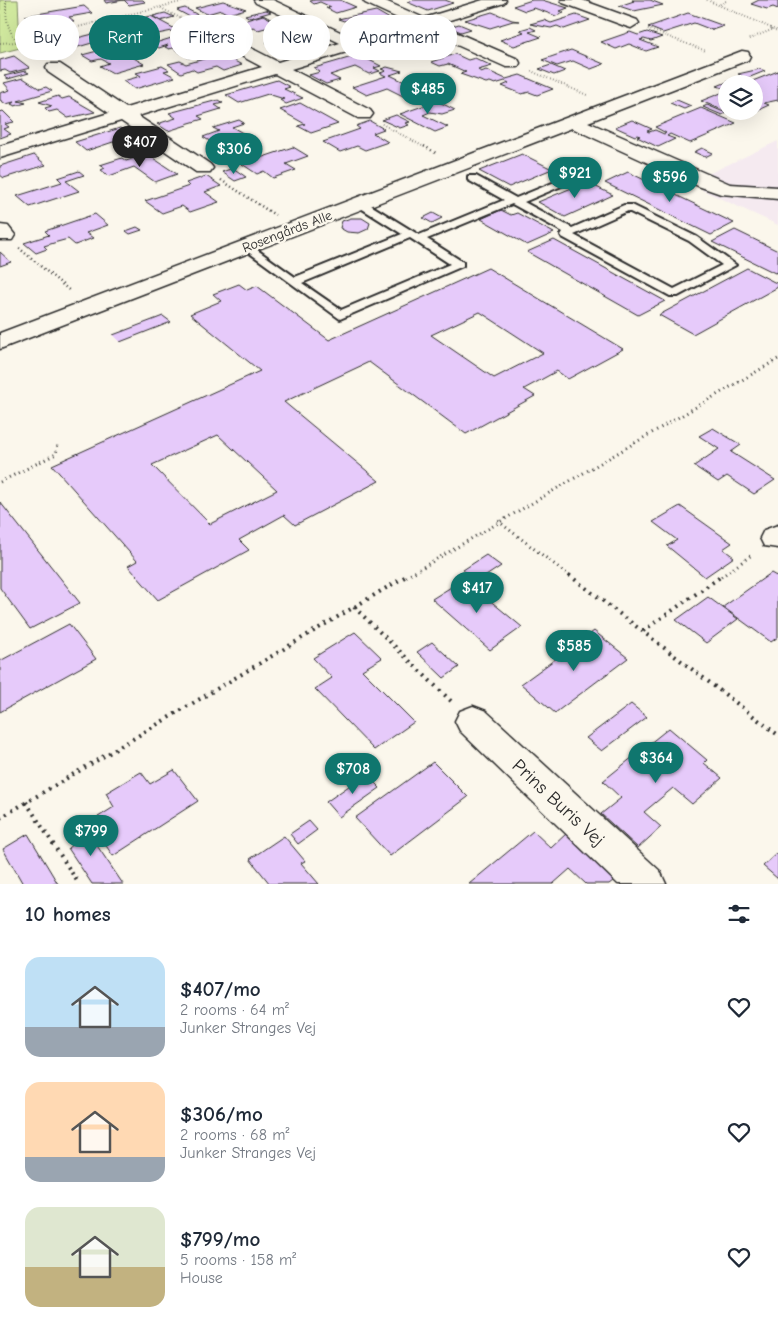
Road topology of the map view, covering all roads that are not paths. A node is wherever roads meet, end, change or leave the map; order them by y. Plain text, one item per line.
1 (261, 0) edge
2 (370, 0) edge
3 (499, 0) edge
4 (568, 0) edge
5 (404, 15) edge
6 (449, 15) edge
7 (632, 23) road end
8 (340, 37) edge
9 (457, 39) edge
10 (340, 48) edge
11 (253, 56) edge
12 (742, 56) dead end
13 (512, 63) road end
14 (54, 68) road end
15 (275, 68) junction
16 (123, 114) junction
17 (364, 114) road end
18 (574, 122) junction
19 (0, 152) edge
20 (203, 168) road end
21 (579, 175) dead end
22 (472, 178) dead end
23 (778, 193) edge
24 (514, 201) junction
25 (360, 203) junction
26 (571, 232) junction
27 (414, 237) junction
28 (245, 246) junction
29 (294, 282) junction
30 (0, 342) edge
31 (472, 721) road end
32 (646, 884) edge

1 - 8 street
2 - 5 street
3 - 6 street
4 - 7 street
9 - 13 street
10 - 15 street
11 - 15 street
12 - 18 street, Rosengårds Alle
14 - 16 street
15 - 16 street
15 - 17 street
16 - 19 street
16 - 20 street
18 - 23 street
18 - 25 street, Rosengårds Alle
21 - 24 lane
22 - 24 lane
24 - 26 lane
24 - 27 lane
25 - 27 lane
25 - 28 street, Rosengårds Alle
26 - 26 lane
27 - 29 lane
27 - 29 lane
28 - 29 lane
28 - 30 street, Rosengårds Alle
31 - 32 street, Prins Buris Vej

